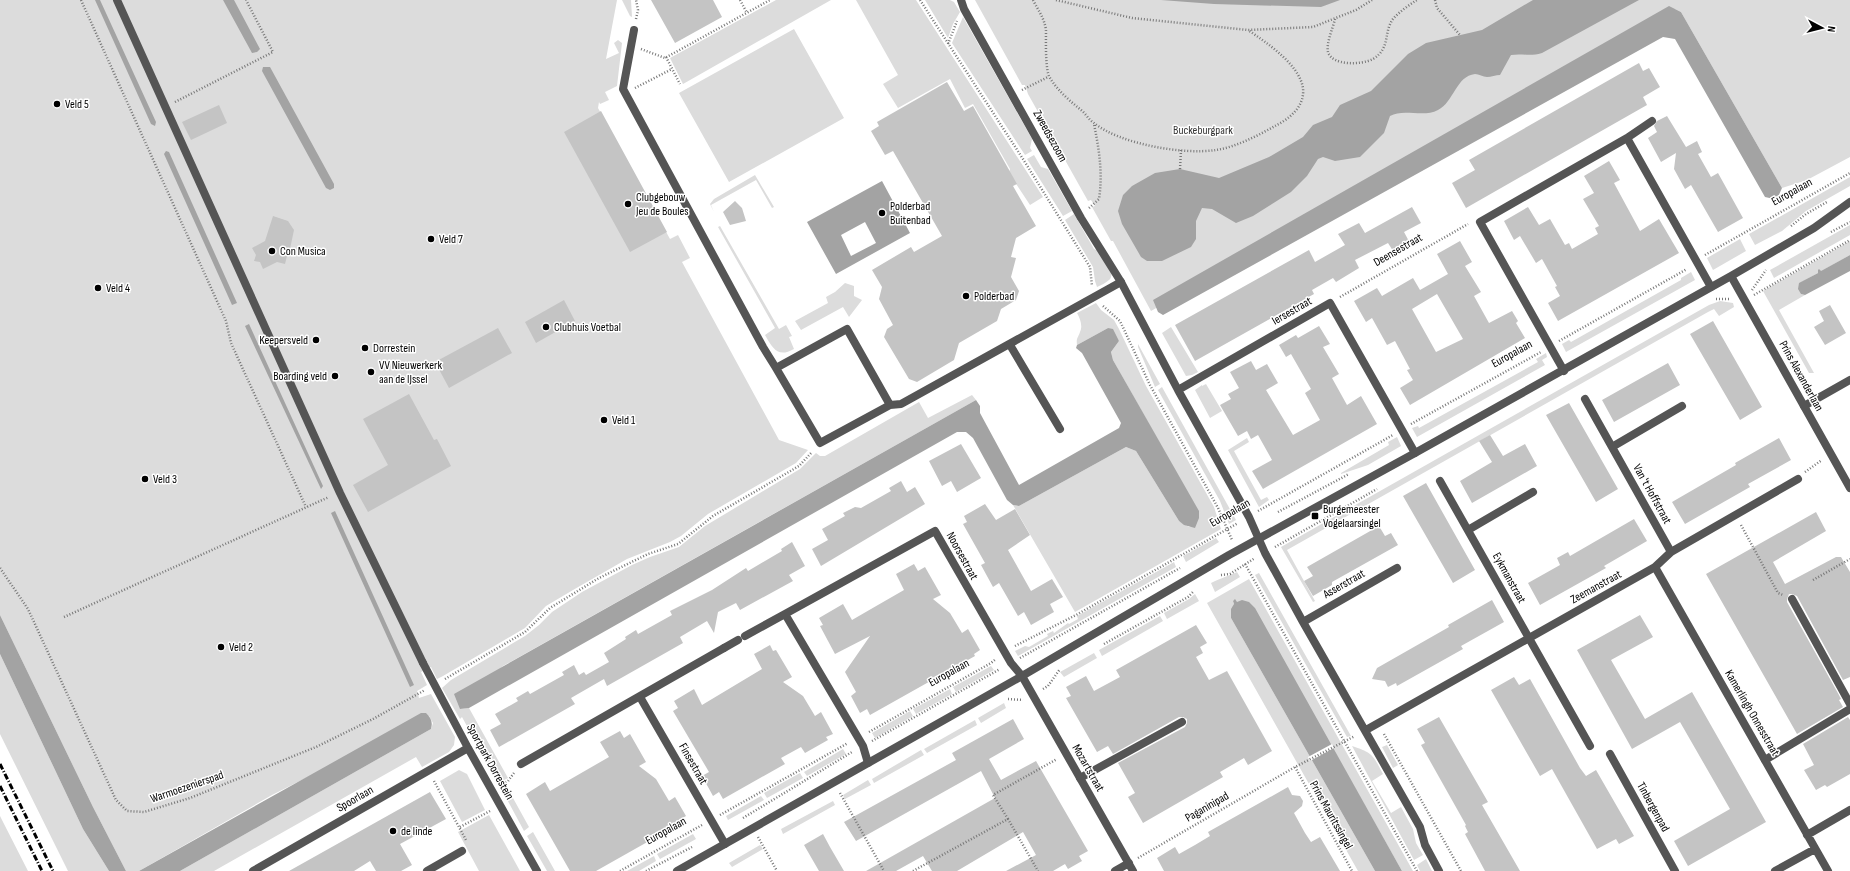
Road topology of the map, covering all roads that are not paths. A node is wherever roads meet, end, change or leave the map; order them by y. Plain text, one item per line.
1 (117, 0) edge
2 (961, 0) edge
3 (634, 30) road end
4 (1652, 122) dead end
5 (1627, 138) junction
6 (1850, 202) edge
7 (1731, 276) junction
8 (1121, 282) junction
9 (1711, 287) junction
10 (1010, 345) junction
11 (776, 368) junction
12 (1564, 371) junction
13 (1850, 380) edge
14 (1178, 390) junction
15 (1585, 399) dead end
16 (890, 405) junction
17 (1682, 406) dead end
18 (1804, 406) junction
19 (1060, 429) dead end
20 (1612, 447) junction
21 (1416, 453) junction
22 (1798, 479) road end
23 (1440, 481) dead end
24 (1850, 488) edge
25 (1533, 492) dead end
26 (1468, 530) junction
27 (1259, 538) junction
28 (1670, 552) junction
29 (1655, 567) junction
30 (1397, 568) dead end
31 (1792, 599) road end
32 (785, 614) junction
33 (1303, 622) junction
34 (1529, 638) junction
35 (1022, 676) junction
36 (640, 697) junction
37 (1850, 704) edge
38 (1850, 709) edge
39 (1182, 722) dead end
40 (1366, 730) junction
41 (1590, 746) dead end
42 (468, 748) junction
43 (1610, 754) dead end
44 (1765, 760) junction
45 (868, 763) junction
46 (521, 764) road end
47 (1080, 778) junction
48 (1850, 810) edge
49 (1807, 835) junction
50 (725, 844) junction
51 (1815, 849) junction
52 (462, 851) road end
53 (1129, 863) junction
54 (253, 871) edge
55 (427, 871) edge
56 (537, 871) edge
57 (677, 871) edge
58 (1115, 871) edge
59 (1133, 871) edge
60 (1439, 871) edge
61 (1675, 871) edge
62 (1776, 871) edge
63 (1828, 871) edge

1 - 42 street, Sportpark Dorrestein
2 - 8 street, Zweedsezoom
3 - 11 street
4 - 5 street
5 - 9 street
5 - 12 street
6 - 7 street
7 - 9 street
7 - 18 street, Prins Alexanderlaan
8 - 10 street
8 - 14 street
9 - 12 street
10 - 16 street
10 - 19 street
11 - 16 street
11 - 16 street
12 - 21 street
13 - 18 street
14 - 21 street, Iersestraat
14 - 27 street
15 - 20 street, Van 't Hoffstraat
17 - 20 street
18 - 24 street, Prins Alexanderlaan
20 - 28 street, Van 't Hoffstraat
21 - 27 street
22 - 28 street, Zeemanstraat
23 - 26 street, Eykmanstraat
25 - 26 street
26 - 34 street, Eykmanstraat
27 - 33 street
27 - 35 street
28 - 29 street, Zeemanstraat
29 - 34 street, Zeemanstraat
29 - 44 street, Kamerlingh Onnesstraat
30 - 33 street, Asserstraat
31 - 37 street
32 - 35 street, Noorsestraat
32 - 36 street, Noorsestraat
32 - 45 street
33 - 40 street
34 - 40 street, Zeemanstraat
34 - 41 street
35 - 45 street
35 - 47 street, Mozartstraat
36 - 46 street
36 - 50 street, Finsestraat
38 - 44 street
39 - 47 street
40 - 60 street
42 - 54 street, Spoorlaan
42 - 56 street, Sportpark Dorrestein
43 - 61 street, Tinbergenpad
44 - 49 street, Kamerlingh Onnesstraat
45 - 50 street
47 - 53 street, Mozartstraat
48 - 49 street
49 - 51 street, Kamerlingh Onnesstraat
50 - 57 street
51 - 62 street
51 - 63 street, Kamerlingh Onnesstraat
52 - 55 street
53 - 58 street
53 - 59 street, Mozartstraat

